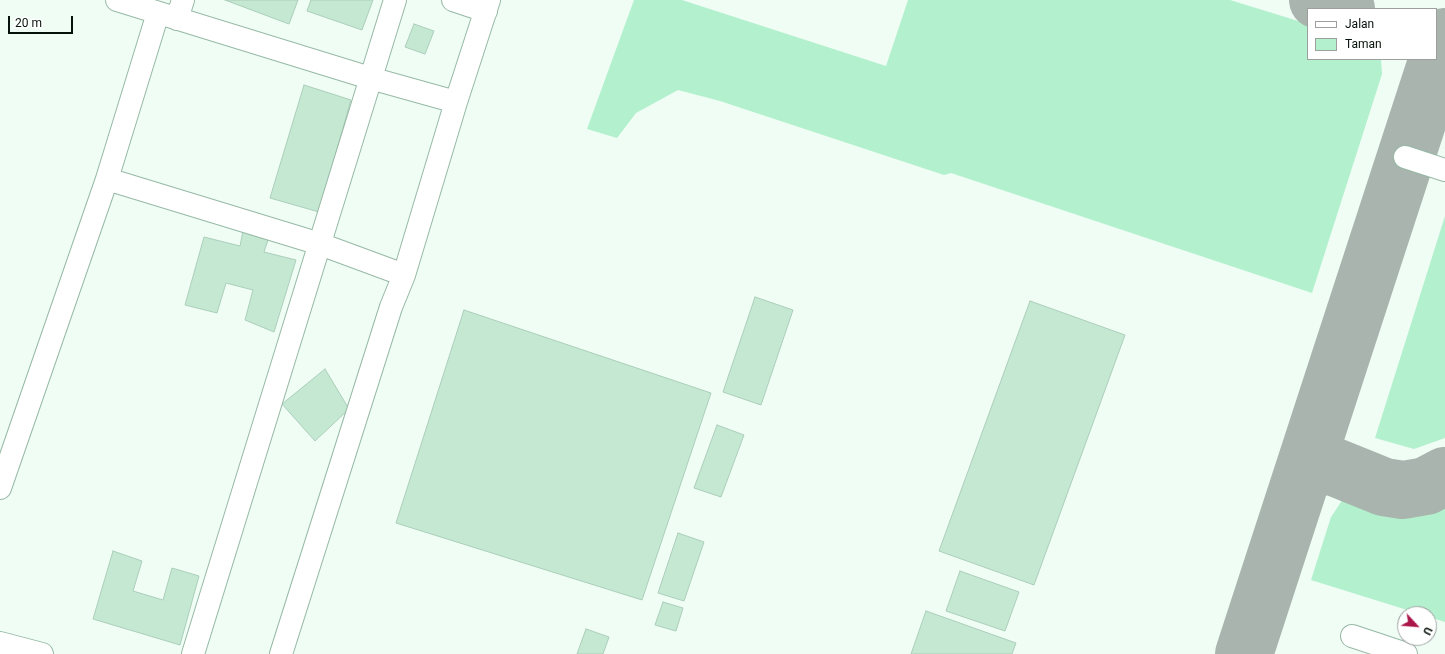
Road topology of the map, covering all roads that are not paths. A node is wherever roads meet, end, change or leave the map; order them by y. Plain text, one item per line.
1 (117, 0) edge
2 (395, 0) edge
3 (453, 0) edge
4 (487, 6) edge
5 (172, 11) edge
6 (370, 78) junction
7 (456, 102) junction
8 (1405, 157) dead end
9 (1445, 170) edge
10 (107, 179) junction
11 (320, 244) junction
12 (404, 275) junction
13 (0, 488) edge
14 (1352, 636) dead end
15 (0, 643) edge
16 (42, 654) edge
17 (193, 654) edge
18 (281, 654) edge
19 (1406, 654) edge

1 - 5 lane
2 - 6 lane
3 - 4 lane
4 - 7 lane
5 - 6 lane
5 - 10 lane
6 - 7 lane
6 - 11 lane
7 - 12 lane
8 - 9 lane
10 - 11 lane
10 - 13 lane
11 - 12 lane
11 - 17 lane
12 - 18 lane
14 - 19 lane
15 - 16 lane

